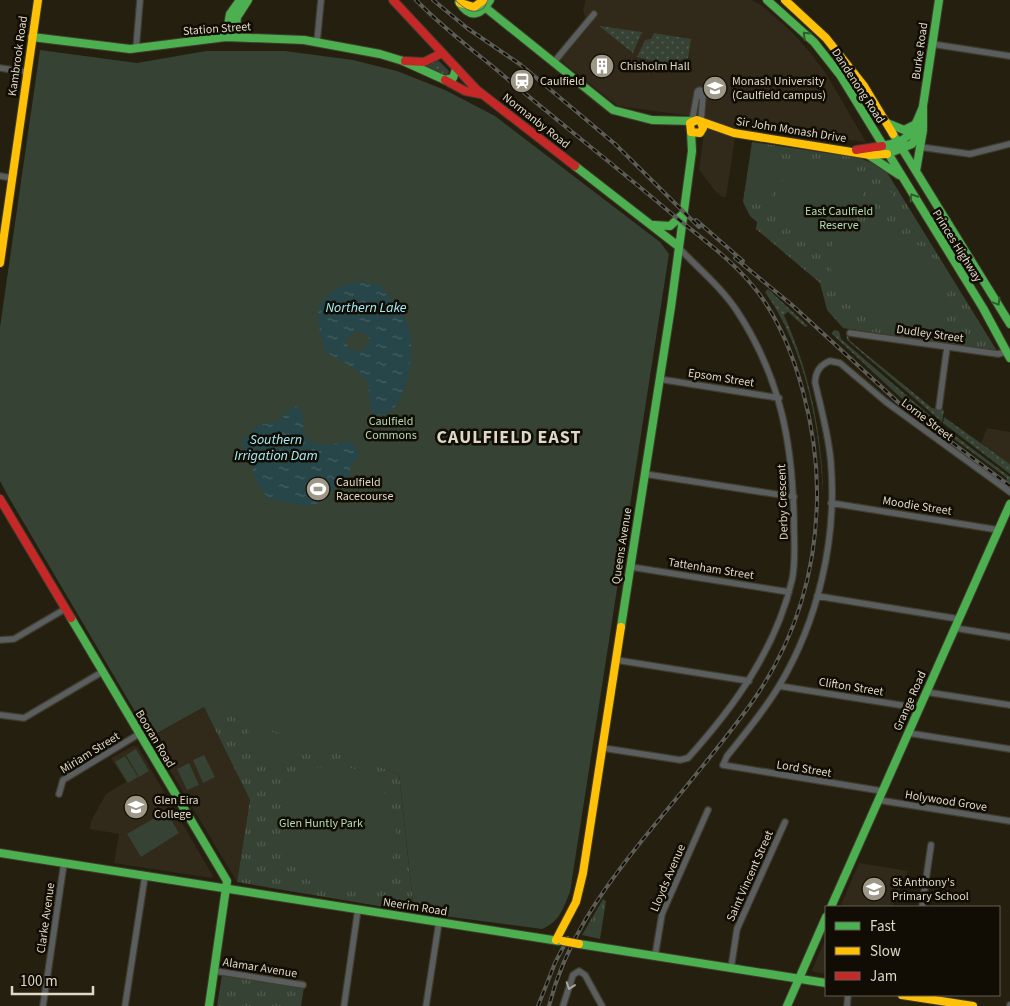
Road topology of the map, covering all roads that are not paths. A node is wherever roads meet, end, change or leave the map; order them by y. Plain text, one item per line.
1 (38, 0) edge
2 (140, 0) edge
3 (240, 0) edge
4 (248, 0) edge
5 (321, 0) edge
6 (393, 0) edge
7 (767, 0) edge
8 (785, 0) edge
9 (939, 0) edge
10 (458, 1) edge
11 (486, 3) edge
12 (594, 14) dead end
13 (32, 36) junction
14 (235, 37) junction
15 (226, 38) junction
16 (317, 42) junction
17 (932, 44) junction
18 (136, 49) junction
19 (442, 53) junction
20 (1010, 56) edge
21 (403, 61) junction
22 (554, 62) junction
23 (0, 68) edge
24 (456, 69) junction
25 (26, 72) junction
26 (443, 80) junction
27 (482, 94) junction
28 (665, 121) junction
29 (692, 121) junction
30 (701, 122) junction
31 (887, 123) junction
32 (920, 126) junction
33 (690, 131) junction
34 (728, 132) junction
35 (700, 133) junction
36 (1010, 144) edge
37 (882, 146) junction
38 (901, 146) junction
39 (920, 147) junction
40 (692, 150) junction
41 (851, 150) junction
42 (887, 154) junction
43 (868, 155) junction
44 (916, 171) junction
45 (900, 175) junction
46 (0, 176) edge
47 (12, 178) junction
48 (684, 209) junction
49 (650, 224) junction
50 (678, 246) junction
51 (0, 263) edge
52 (1010, 324) edge
53 (850, 333) dead end
54 (947, 347) junction
55 (1008, 355) edge
56 (660, 379) junction
57 (779, 398) junction
58 (939, 406) dead end
59 (645, 474) junction
60 (1010, 492) edge
61 (794, 497) junction
62 (0, 499) edge
63 (832, 503) junction
64 (1010, 504) edge
65 (999, 530) junction
66 (630, 567) junction
67 (789, 592) junction
68 (817, 596) junction
69 (65, 609) junction
70 (959, 619) junction
71 (955, 628) junction
72 (1010, 637) edge
73 (0, 640) edge
74 (616, 660) junction
75 (102, 672) junction
76 (749, 681) junction
77 (779, 686) junction
78 (926, 692) junction
79 (1010, 706) edge
80 (919, 708) junction
81 (0, 717) edge
82 (908, 733) junction
83 (139, 734) junction
84 (603, 748) junction
85 (1010, 749) edge
86 (882, 791) junction
87 (59, 794) dead end
88 (878, 800) junction
89 (708, 810) dead end
90 (1010, 821) edge
91 (785, 822) dead end
92 (931, 845) dead end
93 (0, 853) edge
94 (64, 863) junction
95 (145, 876) junction
96 (228, 889) junction
97 (831, 906) edge
98 (922, 906) edge
99 (358, 910) junction
100 (825, 919) edge
101 (439, 922) junction
102 (559, 941) junction
103 (655, 956) junction
104 (731, 968) junction
105 (215, 971) junction
106 (799, 978) junction
107 (825, 983) edge
108 (303, 985) dead end
109 (911, 996) edge
110 (937, 1003) edge
111 (43, 1006) edge
112 (125, 1006) edge
113 (210, 1006) edge
114 (344, 1006) edge
115 (426, 1006) edge
116 (563, 1006) edge
117 (602, 1006) edge
118 (787, 1006) edge
119 (973, 1006) edge

1 - 13 main road, Kambrook Road
2 - 18 street
3 - 15 main road
4 - 14 main road
5 - 16 street
6 - 19 main road, Normanby Road
37 -> 7 main road, Dandenong Road
8 - 31 main road, Dandenong Road
9 - 17 main road, Burke Road
10 - 11 main road
11 - 22 main road
12 - 22 street
13 - 18 main road, Station Street
13 - 25 main road, Kambrook Road
14 - 15 main road, Station Street
14 - 16 main road, Station Street
15 - 18 main road, Station Street
16 - 21 main road, Station Street
17 - 20 street
17 - 32 main road, Burke Road
19 - 21 main road, Station Street
19 - 24 main road, Normanby Road
21 - 26 main road, Station Street
22 - 28 main road
23 - 25 street
24 - 26 main road
24 - 27 main road, Normanby Road
25 - 47 main road, Kambrook Road
26 - 27 main road, Station Street
27 - 49 main road, Normanby Road
28 - 29 main road
28 - 33 main road
29 - 30 main road
29 - 30 street
29 - 33 main road
30 - 34 main road, Sir John Monash Drive
30 - 35 main road
31 - 32 main road
31 - 38 main road, Dandenong Road
32 - 38 main road, Burke Road
32 - 39 main road
33 - 35 main road
33 - 40 main road, Queens Avenue
34 - 35 main road, Sir John Monash Drive
34 - 41 main road, Sir John Monash Drive
35 - 40 main road, Queens Avenue
36 - 39 street
37 - 38 main road
37 - 41 main road, Sir John Monash Drive
37 - 42 main road, Princes Highway
38 - 42 main road
38 - 44 main road, Princes Highway
39 - 44 main road
40 - 48 main road, Queens Avenue
41 - 43 main road, Sir John Monash Drive
42 - 43 main road, Sir John Monash Drive
42 - 45 main road, Princes Highway
43 - 45 main road
44 -> 52 main road, Princes Highway
55 -> 45 main road, Princes Highway
46 - 47 street
47 - 51 main road, Kambrook Road
48 - 49 main road
48 - 50 main road, Queens Avenue
49 - 50 main road, Normanby Road
50 - 56 main road, Queens Avenue
50 - 57 street, Derby Crescent
53 - 54 street, Dudley Street
54 - 55 street, Dudley Street
54 - 58 street
56 - 57 street, Epsom Street
56 - 59 main road, Queens Avenue
57 - 61 street, Derby Crescent
59 - 61 street
59 - 66 main road, Queens Avenue
60 - 63 street, Lorne Street
61 - 67 street, Derby Crescent
62 - 69 main road, Booran Road
63 - 65 street, Moodie Street
63 - 68 street
64 - 65 main road, Grange Road
65 - 70 main road, Grange Road
66 - 67 street, Tattenham Street
66 - 74 main road, Queens Avenue
67 - 76 street, Derby Crescent
68 - 70 street
68 - 77 street
69 - 73 street
69 - 75 main road, Booran Road
70 - 71 main road, Grange Road
71 - 72 street
71 - 78 main road, Grange Road
74 - 76 street
74 - 84 main road, Queens Avenue
75 - 81 street
75 - 83 main road, Booran Road
76 - 84 street, Derby Crescent
77 - 80 street, Clifton Street
77 - 86 street, Lord Street
78 - 79 street
78 - 80 main road, Grange Road
80 - 82 main road, Grange Road
82 - 85 street
82 - 86 main road, Grange Road
83 - 87 street, Miriam Street
83 - 96 main road, Booran Road
84 - 102 main road, Queens Avenue
86 - 88 main road, Grange Road
88 - 90 street, Holywood Grove
88 - 97 main road, Grange Road
89 - 103 street, Lloyds Avenue
91 - 104 street, Saint Vincent Street
92 - 98 street
93 - 94 main road, Neerim Road
94 - 95 main road, Neerim Road
94 - 111 street, Clarke Avenue
95 - 96 main road, Neerim Road
95 - 112 street
96 - 99 main road, Neerim Road
96 - 105 main road
99 - 101 main road, Neerim Road
99 - 114 street
100 - 106 main road
101 - 102 main road, Neerim Road
101 - 115 street
102 - 103 main road, Neerim Road, bridge
103 - 104 main road, Neerim Road
104 - 106 main road, Neerim Road
105 - 108 street, Alamar Avenue
105 - 113 main road
106 - 107 main road, Neerim Road
106 - 118 main road
109 - 110 main road
110 - 119 main road
117 -> 116 street

